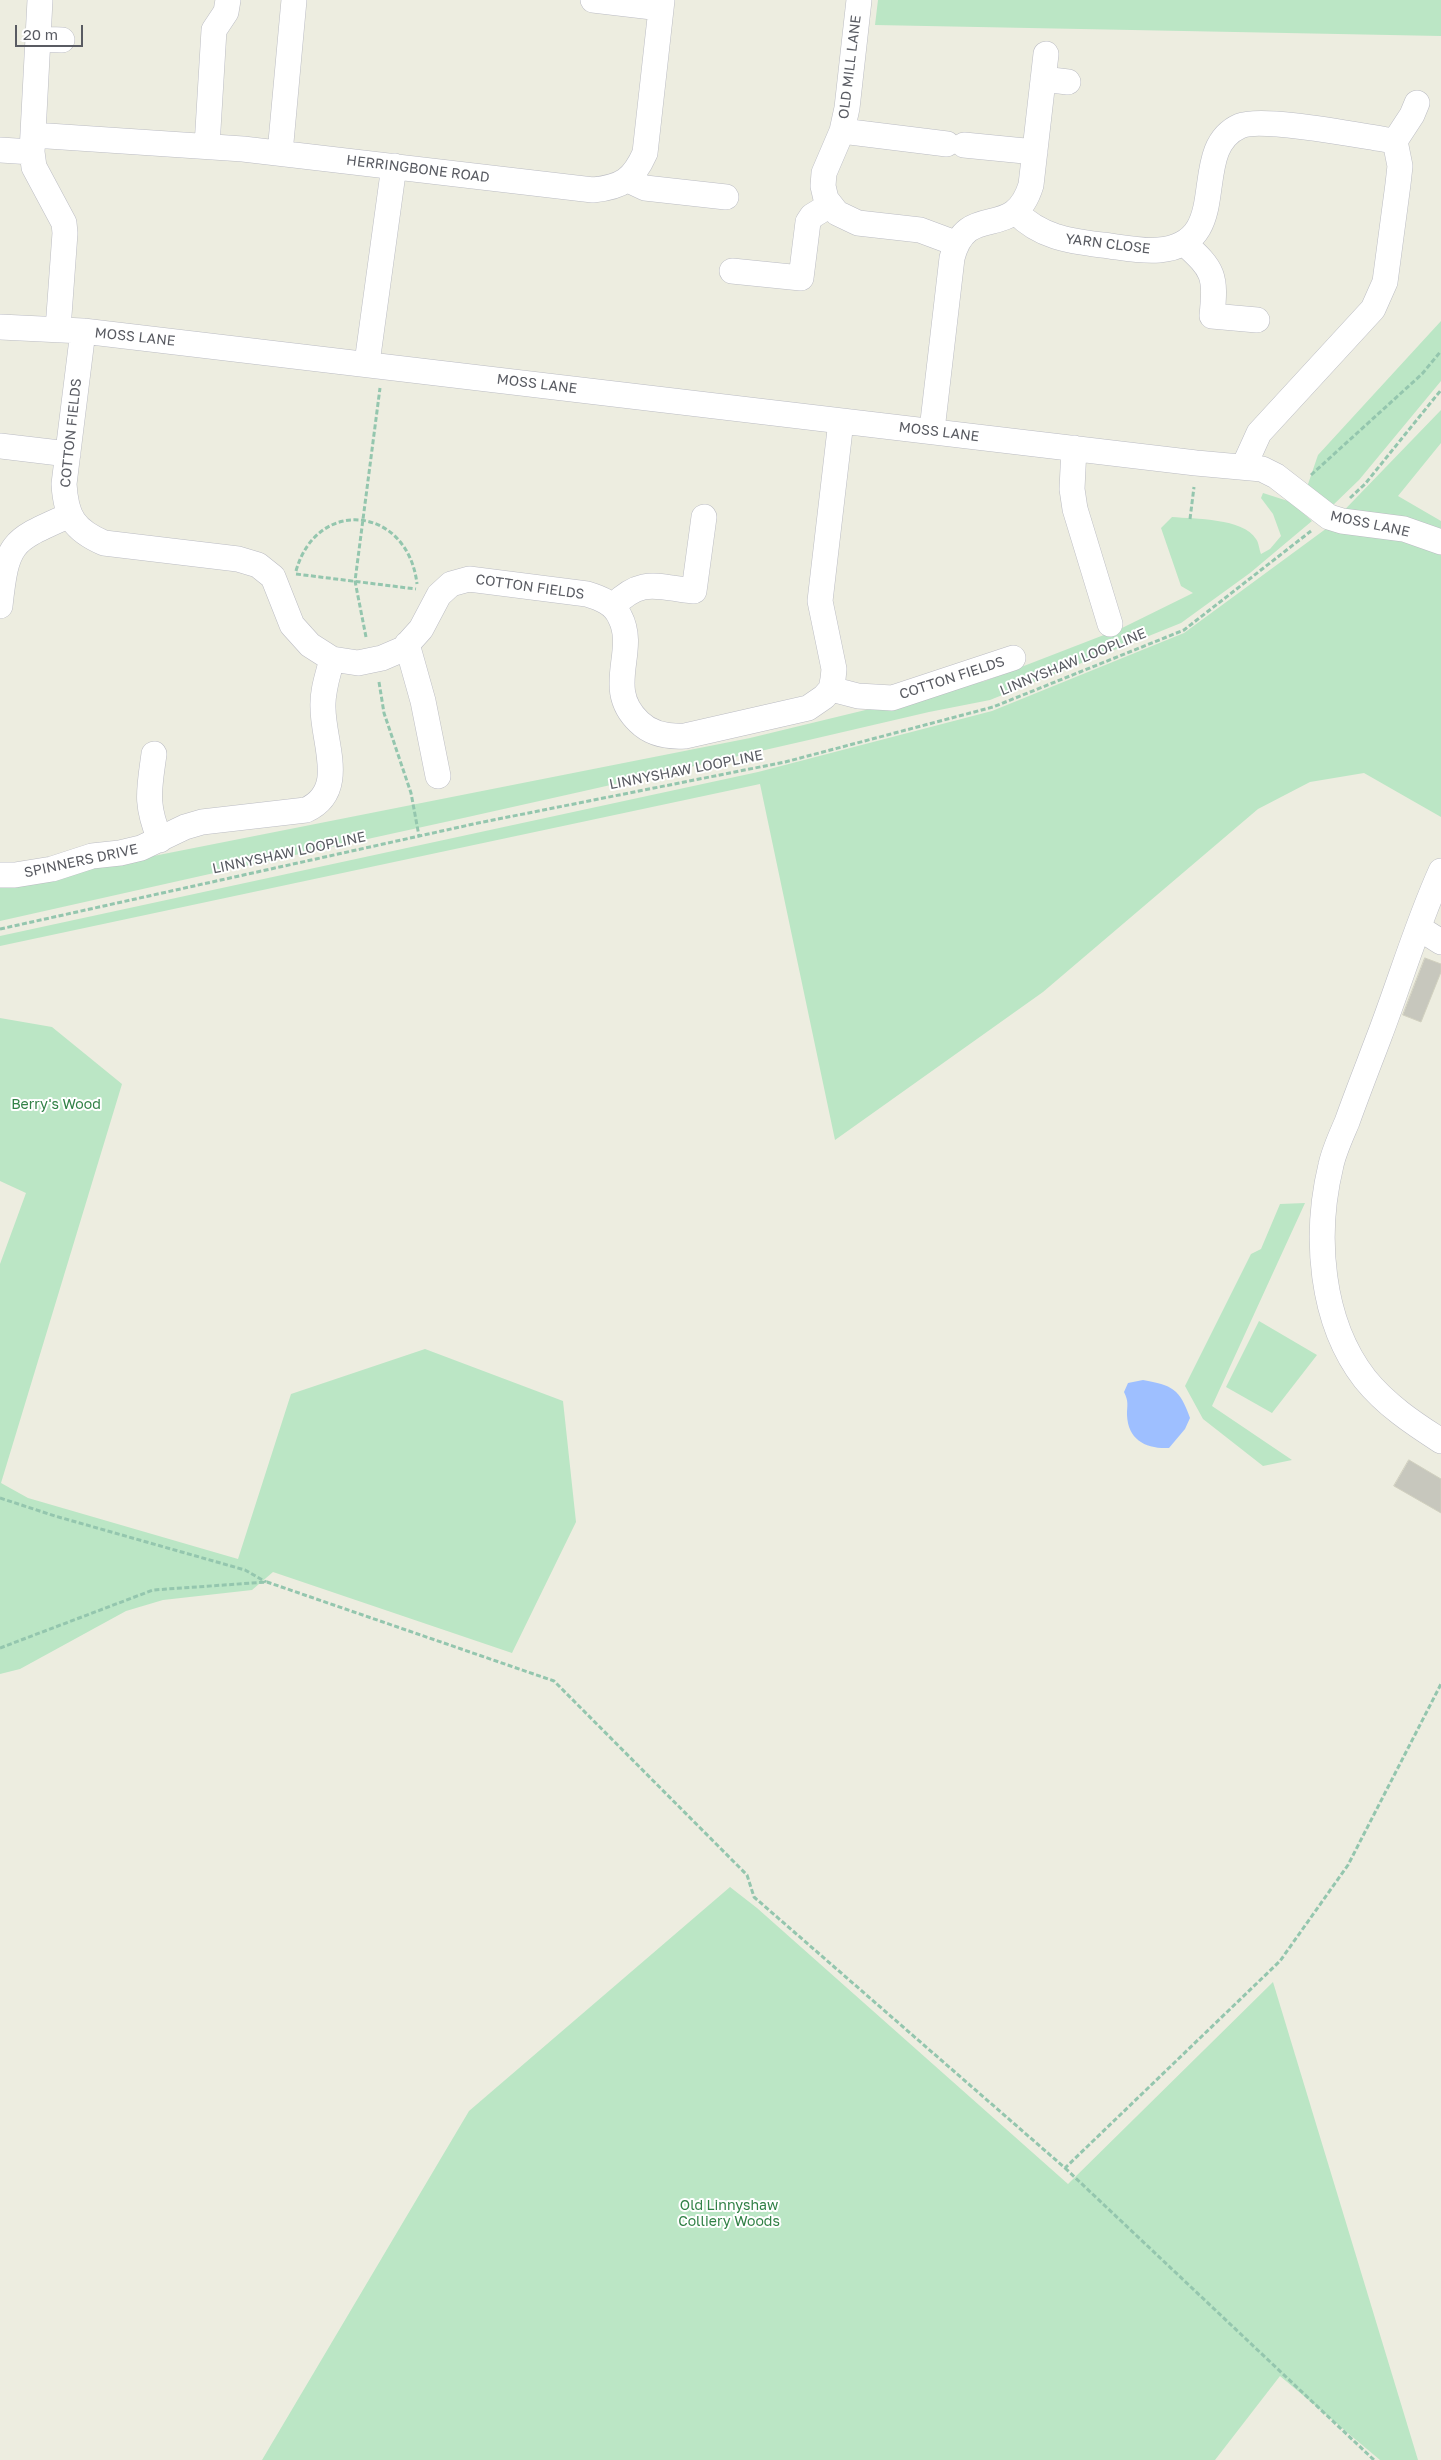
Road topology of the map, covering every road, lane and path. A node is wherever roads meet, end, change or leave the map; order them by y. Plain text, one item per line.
1 (40, 0) edge
2 (228, 0) edge
3 (294, 0) edge
4 (593, 0) edge
5 (859, 0) edge
6 (662, 4) edge
7 (38, 39) junction
8 (62, 40) dead end
9 (1046, 54) dead end
10 (1043, 79) junction
11 (1068, 82) dead end
12 (1417, 103) dead end
13 (842, 131) junction
14 (1394, 141) junction
15 (32, 143) junction
16 (207, 146) junction
17 (0, 150) edge
18 (280, 152) junction
19 (1035, 152) junction
20 (394, 166) junction
21 (628, 180) junction
22 (726, 197) dead end
23 (830, 205) junction
24 (1016, 212) junction
25 (1184, 243) junction
26 (955, 244) junction
27 (732, 271) dead end
28 (1257, 320) dead end
29 (0, 327) edge
30 (58, 329) junction
31 (83, 332) junction
32 (1441, 351) edge
33 (375, 364) junction
34 (1441, 390) edge
35 (841, 420) junction
36 (932, 430) junction
37 (0, 446) edge
38 (1074, 448) junction
39 (68, 454) junction
40 (1196, 463) junction
41 (1244, 466) junction
42 (1289, 486) junction
43 (70, 515) junction
44 (704, 517) dead end
45 (1329, 517) junction
46 (1190, 519) dead end
47 (363, 520) junction
48 (8, 539) edge
49 (1441, 542) edge
50 (284, 576) junction
51 (355, 582) junction
52 (0, 606) edge
53 (613, 606) junction
54 (1110, 624) dead end
55 (407, 644) junction
56 (1013, 658) dead end
57 (332, 659) junction
58 (374, 660) junction
59 (831, 689) junction
60 (154, 754) dead end
61 (438, 776) dead end
62 (419, 836) junction
63 (160, 840) junction
64 (1441, 870) edge
65 (0, 875) edge
66 (1419, 928) junction
67 (0, 929) edge
68 (1441, 942) edge
69 (1441, 1441) edge
70 (0, 1498) edge
71 (267, 1582) junction
72 (0, 1648) edge
73 (1441, 1684) edge
74 (1065, 2168) junction
75 (1374, 2460) edge

1 - 7 street
2 - 16 street
3 - 18 street
4 - 6 street
5 - 13 street, OLD MILL LANE
6 - 21 street
7 - 8 street
7 - 15 street
9 - 10 street
10 - 11 street
10 - 19 street
12 - 14 street
13 - 19 street
13 - 23 street, OLD MILL LANE
14 - 25 street
14 - 41 street
15 - 16 street, HERRINGBONE ROAD
15 - 17 street, HERRINGBONE ROAD
15 - 30 street
16 - 18 street, HERRINGBONE ROAD
18 - 20 street, HERRINGBONE ROAD
19 - 24 street
20 - 21 street, HERRINGBONE ROAD
20 - 33 street
21 - 22 street
23 - 26 street
23 - 27 street
24 - 25 street, YARN CLOSE
24 - 26 street
25 - 28 street
26 - 36 street
29 - 30 street, MOSS LANE
30 - 31 street, MOSS LANE
31 - 33 street, MOSS LANE
31 - 39 street, COTTON FIELDS
32 - 42 path
33 - 35 street, MOSS LANE
33 - 47 path
34 - 45 path, LINNYSHAW LOOPLINE
35 - 36 street, MOSS LANE
35 - 59 street
36 - 38 street, MOSS LANE
37 - 39 street
38 - 40 street, MOSS LANE
38 - 54 street
39 - 43 street, COTTON FIELDS
40 - 41 street, MOSS LANE
40 - 46 path
41 - 42 street, MOSS LANE
42 - 45 street, MOSS LANE
43 - 48 street
43 - 50 street, COTTON FIELDS
44 - 53 street
45 - 49 street, MOSS LANE
45 - 62 path, LINNYSHAW LOOPLINE
47 - 50 path
47 - 51 path
47 - 51 path
48 - 52 street
50 - 51 path
50 - 57 street, COTTON FIELDS
51 - 58 path
53 - 55 street, COTTON FIELDS
53 - 59 street
55 - 58 street, COTTON FIELDS
55 - 61 street
56 - 59 street, COTTON FIELDS
57 - 58 street, COTTON FIELDS
57 - 63 street, SPINNERS DRIVE
58 - 62 path
60 - 63 street
62 - 67 path, LINNYSHAW LOOPLINE
63 - 65 street, SPINNERS DRIVE
64 - 66 street
66 - 68 street
66 - 69 street
70 - 71 path
71 - 72 path
71 - 74 path
73 - 74 path
74 - 75 path

